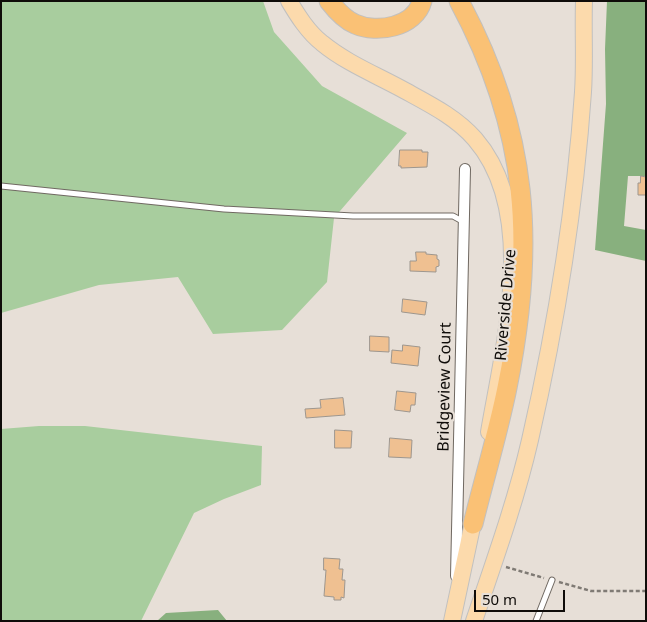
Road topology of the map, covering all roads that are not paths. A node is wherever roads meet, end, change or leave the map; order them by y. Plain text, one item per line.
1 (290, 1) edge
2 (329, 1) edge
3 (422, 1) edge
4 (459, 1) edge
5 (584, 1) edge
6 (465, 169) dead end
7 (1, 186) edge
8 (464, 222) junction
9 (473, 524) junction
10 (552, 580) road end
11 (453, 613) edge
12 (474, 621) edge
13 (536, 621) edge

1 - 9 main road, Riverside Drive
2 - 3 highway
4 - 9 highway
5 - 12 main road
6 - 8 street, Bridgeview Court
7 - 8 lane
8 - 11 street, Bridgeview Court
9 - 11 main road, Riverside Drive
10 - 13 lane

